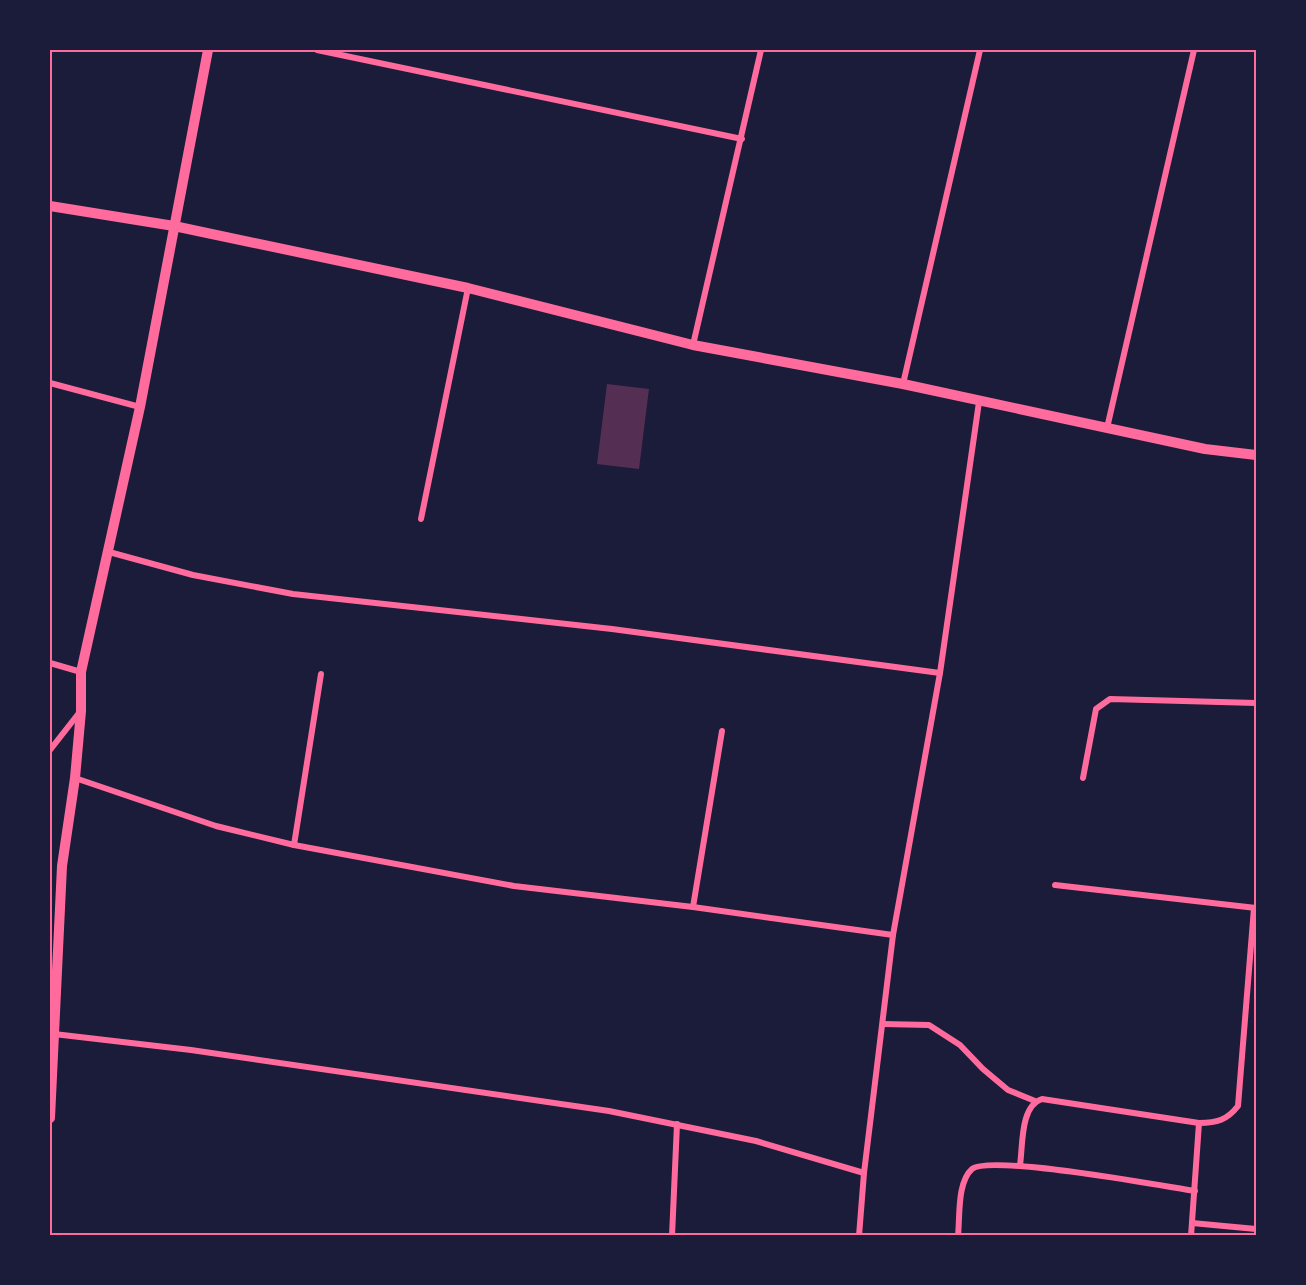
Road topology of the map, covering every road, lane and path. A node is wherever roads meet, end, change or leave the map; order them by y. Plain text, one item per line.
1 (208, 50) edge
2 (317, 50) edge
3 (761, 50) edge
4 (980, 50) edge
5 (1194, 50) edge
6 (742, 139) junction
7 (50, 206) edge
8 (174, 226) junction
9 (468, 288) junction
10 (693, 345) junction
11 (50, 383) edge
12 (903, 384) junction
13 (979, 402) junction
14 (140, 407) junction
15 (1107, 428) junction
16 (1257, 455) edge
17 (421, 519) dead end
18 (109, 552) junction
19 (50, 663) edge
20 (81, 672) junction
21 (940, 673) junction
22 (321, 674) dead end
23 (1257, 703) edge
24 (81, 711) junction
25 (722, 731) dead end
26 (50, 750) edge
27 (75, 778) junction
28 (1083, 778) dead end
29 (294, 845) junction
30 (1054, 885) dead end
31 (693, 907) junction
32 (1255, 908) edge
33 (893, 935) junction
34 (883, 1024) junction
35 (54, 1034) junction
36 (1035, 1101) junction
37 (50, 1118) edge
38 (1199, 1123) junction
39 (677, 1124) junction
40 (1020, 1165) junction
41 (864, 1173) junction
42 (1195, 1191) junction
43 (1192, 1223) junction
44 (1257, 1229) edge
45 (672, 1236) edge
46 (860, 1236) edge
47 (958, 1236) edge
48 (1191, 1236) edge

1 - 8 street
2 - 6 street
3 - 6 street
4 - 12 street
5 - 15 street
6 - 10 street
7 - 8 street
8 - 9 street
8 - 14 street
9 - 10 street
9 - 17 street
10 - 12 street
11 - 14 street
12 - 13 street
13 - 15 street
13 - 21 street
14 - 18 street
15 - 16 street
18 - 20 street
18 - 21 street
19 - 20 street
20 - 24 street
21 - 33 street
22 - 29 street
23 - 28 street
24 - 26 street
24 - 27 street
25 - 31 street
27 - 29 street
27 - 35 street
29 - 31 street
30 - 32 street
31 - 33 street
32 - 38 street
33 - 34 street
34 - 36 street
34 - 41 street
35 - 37 street
35 - 39 street
36 - 38 street
36 - 40 street
38 - 42 street
39 - 41 street
39 - 45 street
40 - 42 street
40 - 47 street
41 - 46 street
42 - 43 street
43 - 44 street
43 - 48 street

